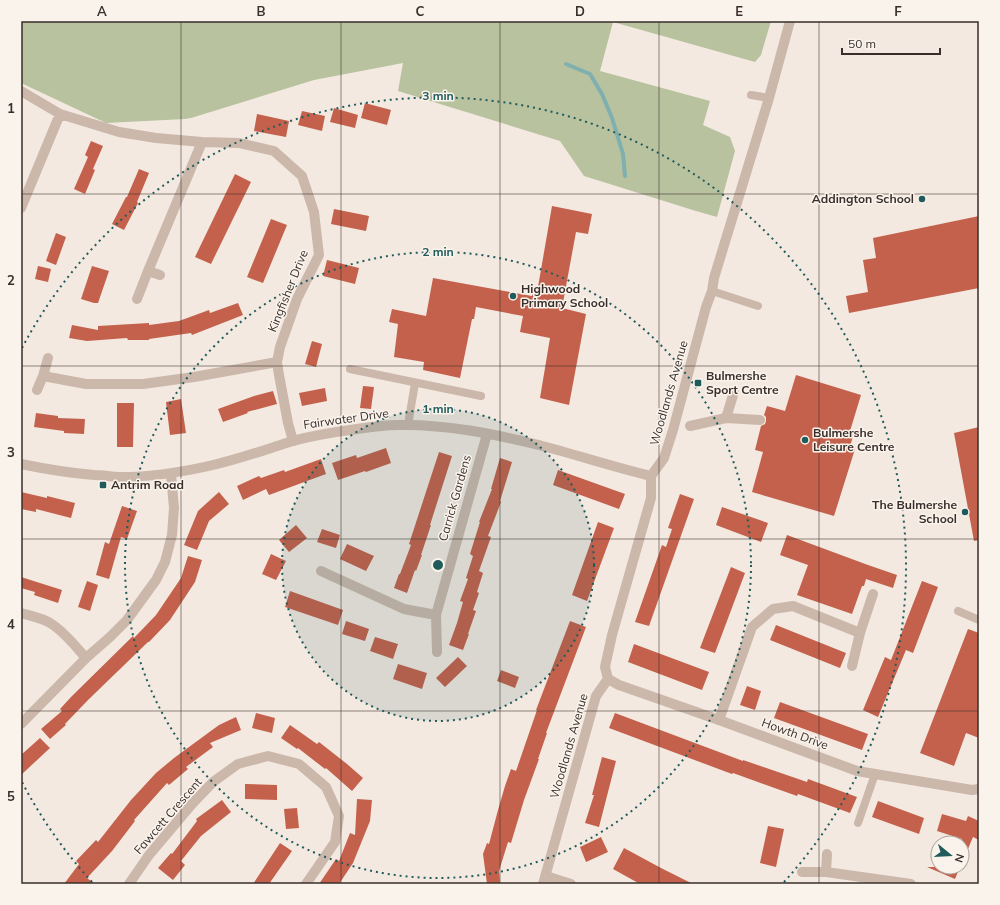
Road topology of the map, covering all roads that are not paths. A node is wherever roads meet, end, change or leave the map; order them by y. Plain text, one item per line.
1 (790, 21) edge
2 (21, 91) edge
3 (752, 95) dead end
4 (769, 98) junction
5 (60, 114) junction
6 (202, 142) junction
7 (21, 208) edge
8 (148, 271) junction
9 (160, 275) dead end
10 (712, 291) junction
11 (137, 298) dead end
12 (758, 306) dead end
13 (48, 358) dead end
14 (277, 362) junction
15 (350, 369) dead end
16 (43, 376) junction
17 (415, 383) junction
18 (37, 390) dead end
19 (734, 392) dead end
20 (481, 396) dead end
21 (726, 418) junction
22 (760, 420) dead end
23 (408, 425) junction
24 (690, 426) dead end
25 (487, 434) junction
26 (293, 441) junction
27 (21, 464) edge
28 (171, 474) junction
29 (651, 476) junction
30 (320, 571) dead end
31 (873, 594) dead end
32 (958, 611) dead end
33 (21, 613) edge
34 (436, 615) junction
35 (979, 620) edge
36 (860, 633) junction
37 (437, 652) dead end
38 (86, 658) junction
39 (852, 666) dead end
40 (608, 679) junction
41 (719, 720) junction
42 (21, 724) edge
43 (875, 774) junction
44 (979, 789) edge
45 (858, 823) dead end
46 (827, 854) dead end
47 (802, 872) dead end
48 (826, 872) junction
49 (545, 880) edge
50 (129, 884) edge
51 (306, 884) edge
52 (571, 884) edge
53 (911, 884) edge

1 - 4 street, Woodlands Avenue
2 - 5 street, Kingfisher Drive
3 - 4 lane
4 - 10 street, Woodlands Avenue
5 - 6 street, Kingfisher Drive
5 - 7 street
6 - 8 street
6 - 14 street, Kingfisher Drive
8 - 9 street
8 - 11 street
10 - 12 lane
10 - 29 street, Woodlands Avenue
13 - 16 street
14 - 16 street
14 - 26 street, Kingfisher Drive
15 - 17 lane
16 - 18 street
17 - 20 lane
17 - 23 lane
19 - 21 street
21 - 22 street
21 - 24 street
23 - 25 street, Fairwater Drive
23 - 26 street, Fairwater Drive
25 - 29 street, Fairwater Drive
25 - 34 street, Carrick Gardens
26 - 28 street, Fairwater Drive
27 - 28 street, Fairwater Drive
28 - 38 street
29 - 40 street
30 - 34 street
31 - 36 street
32 - 35 lane
33 - 38 street
34 - 37 street, Carrick Gardens
36 - 39 street
36 - 41 street
38 - 42 street
40 - 41 street, Howth Drive
40 - 49 street, Woodlands Avenue
41 - 43 street, Howth Drive
43 - 44 street, Howth Drive
43 - 45 lane
46 - 48 street
47 - 48 street
48 - 53 street
49 - 52 street
50 - 51 street, Fawcett Crescent

